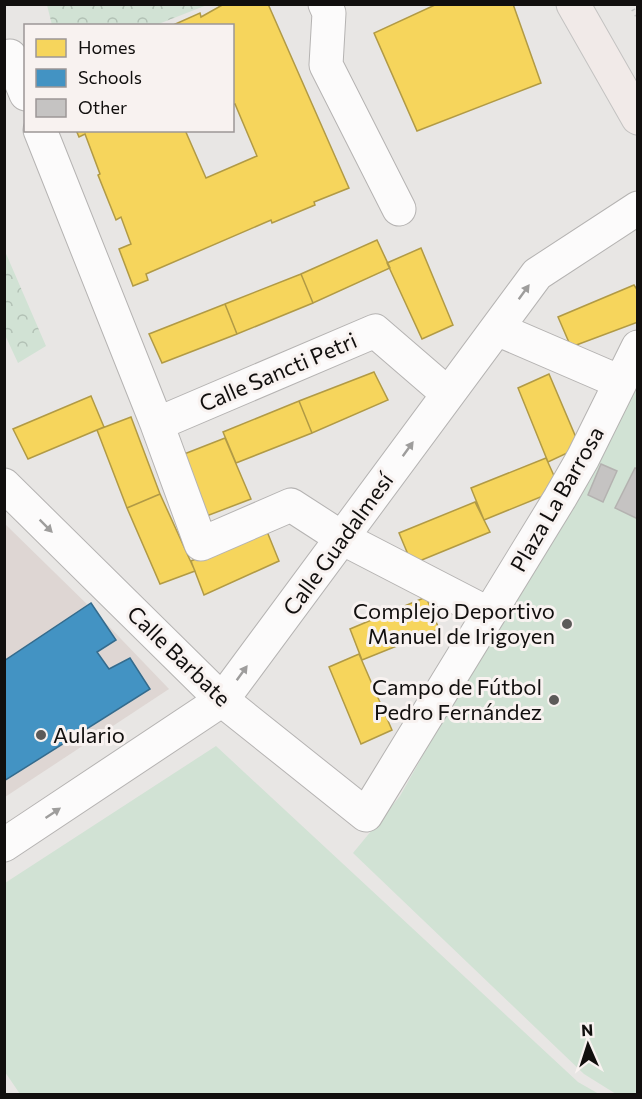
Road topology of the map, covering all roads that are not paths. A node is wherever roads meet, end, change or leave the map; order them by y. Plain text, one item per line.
1 (573, 4) edge
2 (336, 7) edge
3 (10, 56) dead end
4 (24, 89) edge
5 (638, 118) edge
6 (41, 132) edge
7 (399, 209) dead end
8 (634, 220) edge
9 (496, 329) junction
10 (638, 347) edge
11 (620, 382) junction
12 (448, 394) junction
13 (158, 424) junction
14 (4, 485) edge
15 (342, 538) junction
16 (489, 614) junction
17 (222, 700) junction
18 (366, 815) joint
19 (4, 845) edge

1 - 5 main road
2 - 7 street
3 - 4 street
6 - 13 street
9 -> 8 street, Calle Guadalmesí
9 - 11 street
9 - 12 street, Calle Guadalmesí
10 - 11 street, Plaza La Barrosa
11 - 16 street, Plaza La Barrosa
12 - 13 street, Calle Sancti Petri
15 -> 12 street, Calle Guadalmesí
13 - 15 street
14 -> 17 street, Calle Barbate
15 - 16 street
17 -> 15 street, Calle Guadalmesí
16 - 18 street, Plaza La Barrosa
17 - 18 street, Calle Barbate
19 -> 17 street, Calle Guadalmesí

